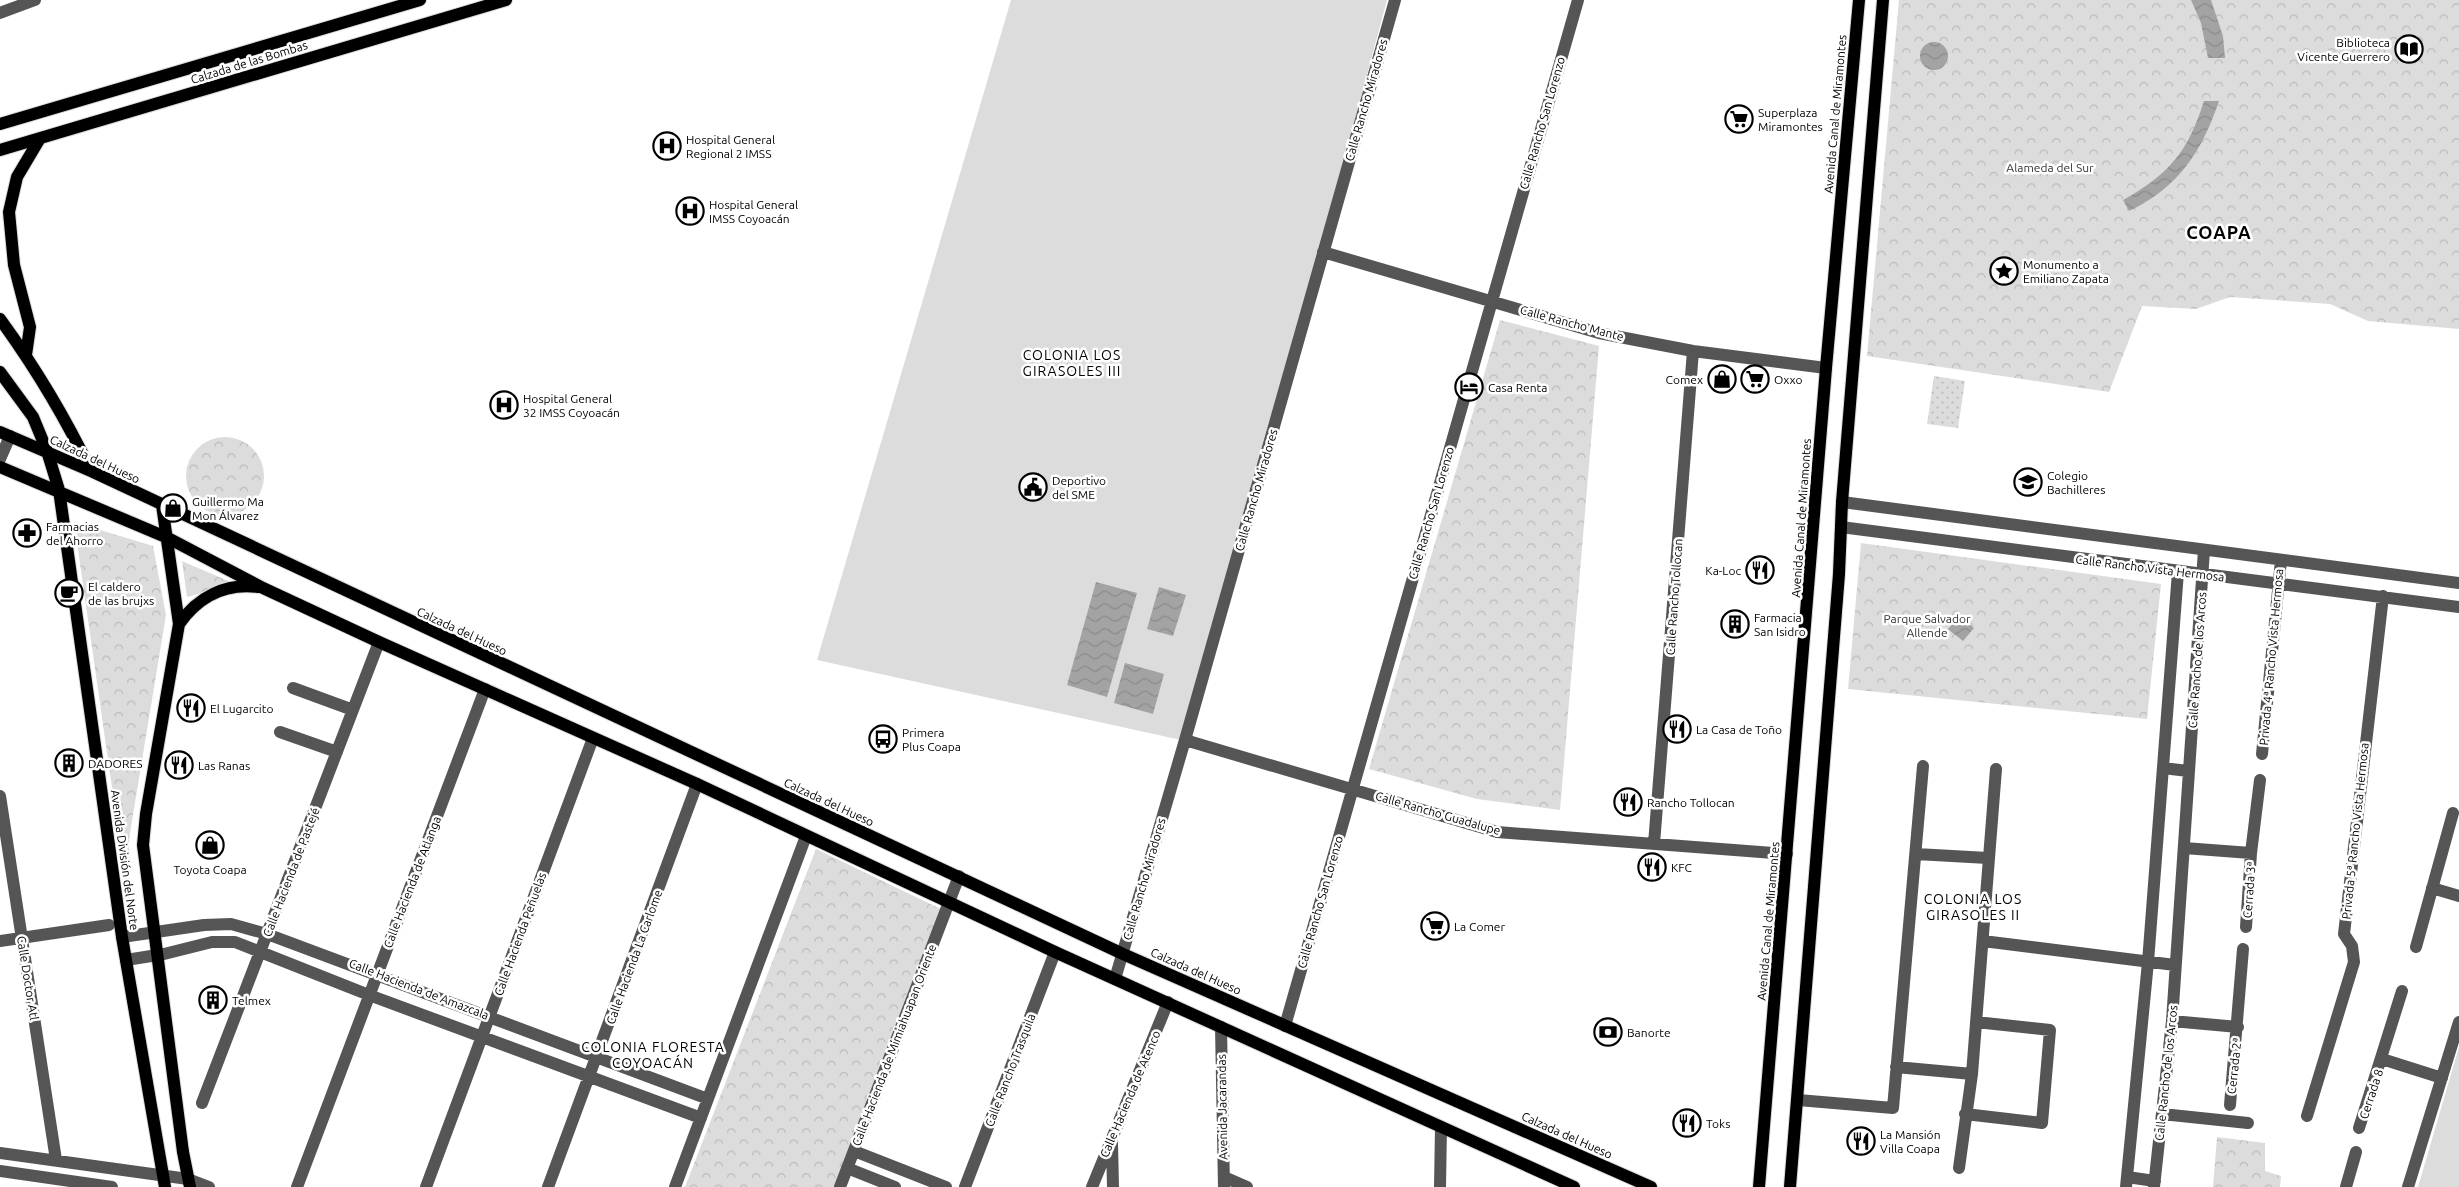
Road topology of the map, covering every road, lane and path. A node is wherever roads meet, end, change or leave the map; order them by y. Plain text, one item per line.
1 (35, 0) edge
2 (420, 0) edge
3 (506, 0) edge
4 (1394, 0) edge
5 (1578, 0) edge
6 (1859, 0) edge
7 (1883, 0) edge
8 (0, 14) edge
9 (0, 124) edge
10 (39, 140) junction
11 (0, 150) edge
12 (1323, 252) junction
13 (1491, 300) junction
14 (0, 319) edge
15 (1693, 351) junction
16 (26, 355) junction
17 (1826, 368) junction
18 (0, 372) edge
19 (5, 434) edge
20 (47, 451) junction
21 (0, 459) edge
22 (0, 467) edge
23 (91, 471) junction
24 (59, 490) junction
25 (1842, 502) junction
26 (162, 505) junction
27 (1841, 526) junction
28 (168, 538) junction
29 (2204, 550) junction
30 (2281, 560) junction
31 (2178, 572) junction
32 (2203, 575) junction
33 (2459, 583) edge
34 (2278, 584) junction
35 (263, 588) junction
36 (2383, 596) junction
37 (2459, 607) edge
38 (179, 624) junction
39 (379, 642) junction
40 (293, 688) dead end
41 (485, 689) junction
42 (353, 710) junction
43 (280, 732) dead end
44 (594, 738) junction
45 (1185, 740) junction
46 (337, 752) junction
47 (2262, 754) dead end
48 (1923, 766) dead end
49 (2163, 768) junction
50 (1996, 769) dead end
51 (2188, 771) junction
52 (2260, 780) dead end
53 (697, 784) junction
54 (1353, 788) junction
55 (0, 796) edge
56 (2453, 813) dead end
57 (806, 836) junction
58 (1654, 844) junction
59 (2184, 848) junction
60 (2251, 853) junction
61 (1787, 854) junction
62 (1916, 854) junction
63 (1988, 858) junction
64 (958, 876) junction
65 (2432, 888) junction
66 (2459, 896) edge
67 (948, 902) junction
68 (108, 925) dead end
69 (2246, 927) dead end
70 (154, 932) junction
71 (268, 934) junction
72 (122, 937) junction
73 (22, 938) junction
74 (0, 940) edge
75 (1983, 941) junction
76 (2416, 946) dead end
77 (2243, 949) dead end
78 (260, 952) junction
79 (1055, 952) junction
80 (1123, 954) junction
81 (156, 956) junction
82 (126, 960) junction
83 (2148, 962) junction
84 (2175, 965) junction
85 (378, 973) junction
86 (1115, 979) junction
87 (2402, 991) dead end
88 (369, 995) junction
89 (1168, 1002) junction
90 (490, 1016) junction
91 (2172, 1021) junction
92 (1976, 1022) junction
93 (2459, 1022) edge
94 (1285, 1026) junction
95 (1221, 1027) junction
96 (2238, 1027) junction
97 (482, 1037) junction
98 (597, 1056) junction
99 (2382, 1059) junction
100 (1896, 1067) junction
101 (1972, 1074) junction
102 (589, 1077) junction
103 (2442, 1078) junction
104 (708, 1099) junction
105 (1798, 1100) junction
106 (202, 1102) dead end
107 (2230, 1106) dead end
108 (1965, 1114) junction
109 (2162, 1114) junction
110 (2308, 1116) dead end
111 (701, 1118) junction
112 (2248, 1122) dead end
113 (1441, 1127) junction
114 (2359, 1128) dead end
115 (1112, 1138) junction
116 (854, 1151) junction
117 (2356, 1152) dead end
118 (6, 1154) edge
119 (56, 1160) junction
120 (847, 1168) junction
121 (1959, 1168) dead end
122 (0, 1171) edge
123 (14, 1172) junction
124 (164, 1182) edge
125 (1224, 1182) edge
126 (2127, 1182) edge
127 (189, 1183) edge
128 (2154, 1184) edge
129 (112, 1187) edge
130 (209, 1187) edge
131 (297, 1187) edge
132 (426, 1187) edge
133 (548, 1187) edge
134 (675, 1187) edge
135 (840, 1187) edge
136 (895, 1187) edge
137 (946, 1187) edge
138 (965, 1187) edge
139 (1092, 1187) edge
140 (1113, 1187) edge
141 (1246, 1187) edge
142 (1440, 1187) edge
143 (1574, 1187) edge
144 (1651, 1187) edge
145 (1759, 1187) edge
146 (1790, 1187) edge
147 (2346, 1187) edge
148 (2408, 1187) edge

1 - 8 street
2 - 9 main road, Calzada de las Bombas
3 - 10 main road, Calzada de las Bombas
4 - 12 street, Calle Rancho Miradores
5 - 13 street, Calle Rancho San Lorenzo
6 - 17 main road, Avenida Canal de Miramontes
7 - 25 main road
10 - 11 main road, Calzada de las Bombas
10 - 16 main road
12 - 13 street, Calle Rancho Mante
12 - 45 street, Calle Rancho Miradores
13 - 15 street, Calle Rancho Mante
13 - 54 street, Calle Rancho San Lorenzo
14 - 16 main road
15 - 17 street, Calle Rancho Mante
15 - 58 street, Calle Rancho Tollocan
16 - 23 main road
17 - 61 main road, Avenida Canal de Miramontes
18 - 20 main road, Avenida División del Norte
19 - 20 main road, Calzada del Hueso
19 - 21 street
20 - 23 main road, Calzada del Hueso
20 - 24 main road, Avenida División del Norte
22 - 24 main road
23 - 26 main road, Calzada del Hueso
24 - 28 main road
24 - 72 main road, Avenida División del Norte
25 - 27 main road
25 - 29 street, Calle Rancho Vista Hermosa
26 - 28 main road, Avenida División del Norte
26 - 64 main road, Calzada del Hueso
27 - 31 street, Calle Rancho Vista Hermosa
27 - 105 main road
28 - 35 main road
28 - 38 main road, Avenida División del Norte
29 - 30 street, Calle Rancho Vista Hermosa
29 - 32 street, Calle Rancho de los Arcos
30 - 33 street, Calle Rancho Vista Hermosa
30 - 34 street, Privada 4ª Rancho Vista Hermosa
31 - 32 street, Calle Rancho Vista Hermosa
31 - 49 street, Calle Rancho de los Arcos
32 - 34 street, Calle Rancho Vista Hermosa
32 - 51 street, Calle Rancho de los Arcos
34 - 36 street, Calle Rancho Vista Hermosa
34 - 47 street, Privada 4ª Rancho Vista Hermosa
35 - 38 main road
35 - 39 main road
36 - 37 street, Calle Rancho Vista Hermosa
36 - 110 street, Privada 5ª Rancho Vista Hermosa
38 - 70 main road, Avenida División del Norte
39 - 41 main road
39 - 42 street, Calle Hacienda de Pastejé
40 - 42 street
41 - 44 main road
41 - 85 street, Calle Hacienda de Atlanga
42 - 46 street, Calle Hacienda de Pastejé
43 - 46 street
44 - 53 main road
44 - 90 street, Calle Hacienda Peñuelas
45 - 54 street, Calle Rancho Guadalupe
45 - 80 street, Calle Rancho Miradores
46 - 71 street, Calle Hacienda de Pastejé
48 - 62 street
49 - 51 street
49 - 83 street, Calle Rancho de los Arcos
50 - 63 street
51 - 59 street, Calle Rancho de los Arcos
52 - 60 street, Cerrada 3ª
53 - 57 main road
53 - 98 street, Calle Hacienda La Carlome
54 - 58 street, Calle Rancho Guadalupe
54 - 94 street, Calle Rancho San Lorenzo
55 - 73 street, Calle Doctor Atl
56 - 65 street
57 - 67 main road
57 - 104 street
58 - 61 street, Calle Rancho Guadalupe
59 - 60 street, Cerrada 3ª
59 - 84 street, Calle Rancho de los Arcos
60 - 69 street, Cerrada 3ª
61 - 145 main road, Avenida Canal de Miramontes
62 - 63 street
62 - 100 street
63 - 75 street
64 - 67 street, Calle Hacienda de Mimiahuapan Oriente
64 - 80 main road, Calzada del Hueso
65 - 66 street
65 - 76 street
67 - 79 main road
67 - 116 street, Calle Hacienda de Mimiahuapan Oriente
68 - 73 street
70 - 71 street, Calle Hacienda de Amazcala
70 - 72 street, Calle Hacienda de Amazcala
70 - 81 main road, Avenida División del Norte
71 - 78 street, Calle Hacienda de Pastejé
71 - 85 street, Calle Hacienda de Amazcala
72 - 82 main road, Avenida División del Norte
73 - 74 street
73 - 119 street, Calle Doctor Atl
75 - 83 street
75 - 92 street
77 - 96 street, Cerrada 2ª
78 - 81 street, Calle Hacienda de Amazcala
78 - 88 street, Calle Hacienda de Amazcala
78 - 106 street, Calle Hacienda de Pastejé
79 - 86 main road
79 - 138 street, Calle Rancho Trasquila
80 - 86 street, Calle Rancho Miradores
80 - 94 main road, Calzada del Hueso
81 - 82 street, Calle Hacienda de Amazcala
81 - 127 main road, Avenida División del Norte
82 - 124 main road, Avenida División del Norte
83 - 84 street
83 - 126 street, Calle Rancho de los Arcos
84 - 91 street, Calle Rancho de los Arcos
85 - 88 street, Calle Hacienda de Atlanga
85 - 90 street, Calle Hacienda de Amazcala
86 - 89 main road
87 - 99 street, Cerrada 8
88 - 97 street, Calle Hacienda de Amazcala
88 - 131 street, Calle Hacienda de Atlanga
89 - 95 main road
89 - 115 street, Calle Hacienda de Atenco
90 - 97 street, Calle Hacienda Peñuelas
90 - 98 street, Calle Hacienda de Amazcala
91 - 96 street, Cerrada 2ª
91 - 109 street, Calle Rancho de los Arcos
92 - 101 street
92 - 108 street
93 - 103 street
94 - 144 main road, Calzada del Hueso
95 - 113 main road
95 - 125 street, Avenida Jacarandas
96 - 107 street, Cerrada 2ª
97 - 102 street, Calle Hacienda de Amazcala
97 - 132 street, Calle Hacienda Peñuelas
98 - 102 street, Calle Hacienda La Carlome
98 - 104 street, Calle Hacienda de Amazcala
99 - 103 street, Cerrada 8
99 - 114 street, Cerrada 8
100 - 101 street
100 - 105 street
101 - 108 street
102 - 111 street, Calle Hacienda de Amazcala
102 - 133 street, Calle Hacienda La Carlome
103 - 148 street
104 - 111 street
105 - 146 main road
108 - 121 street
109 - 112 street
109 - 128 street, Calle Rancho de los Arcos
111 - 134 street
113 - 142 street
113 - 143 main road
115 - 139 street, Calle Hacienda de Atenco
115 - 140 street
116 - 120 street, Calle Hacienda de Mimiahuapan Oriente
116 - 137 street
117 - 147 street
118 - 119 street
118 - 123 street
119 - 124 street
120 - 135 street, Calle Hacienda de Mimiahuapan Oriente
120 - 136 street
122 - 123 street
123 - 129 street
124 - 127 street
125 - 141 street
126 - 128 street, Calle Rancho de los Arcos
127 - 130 street

